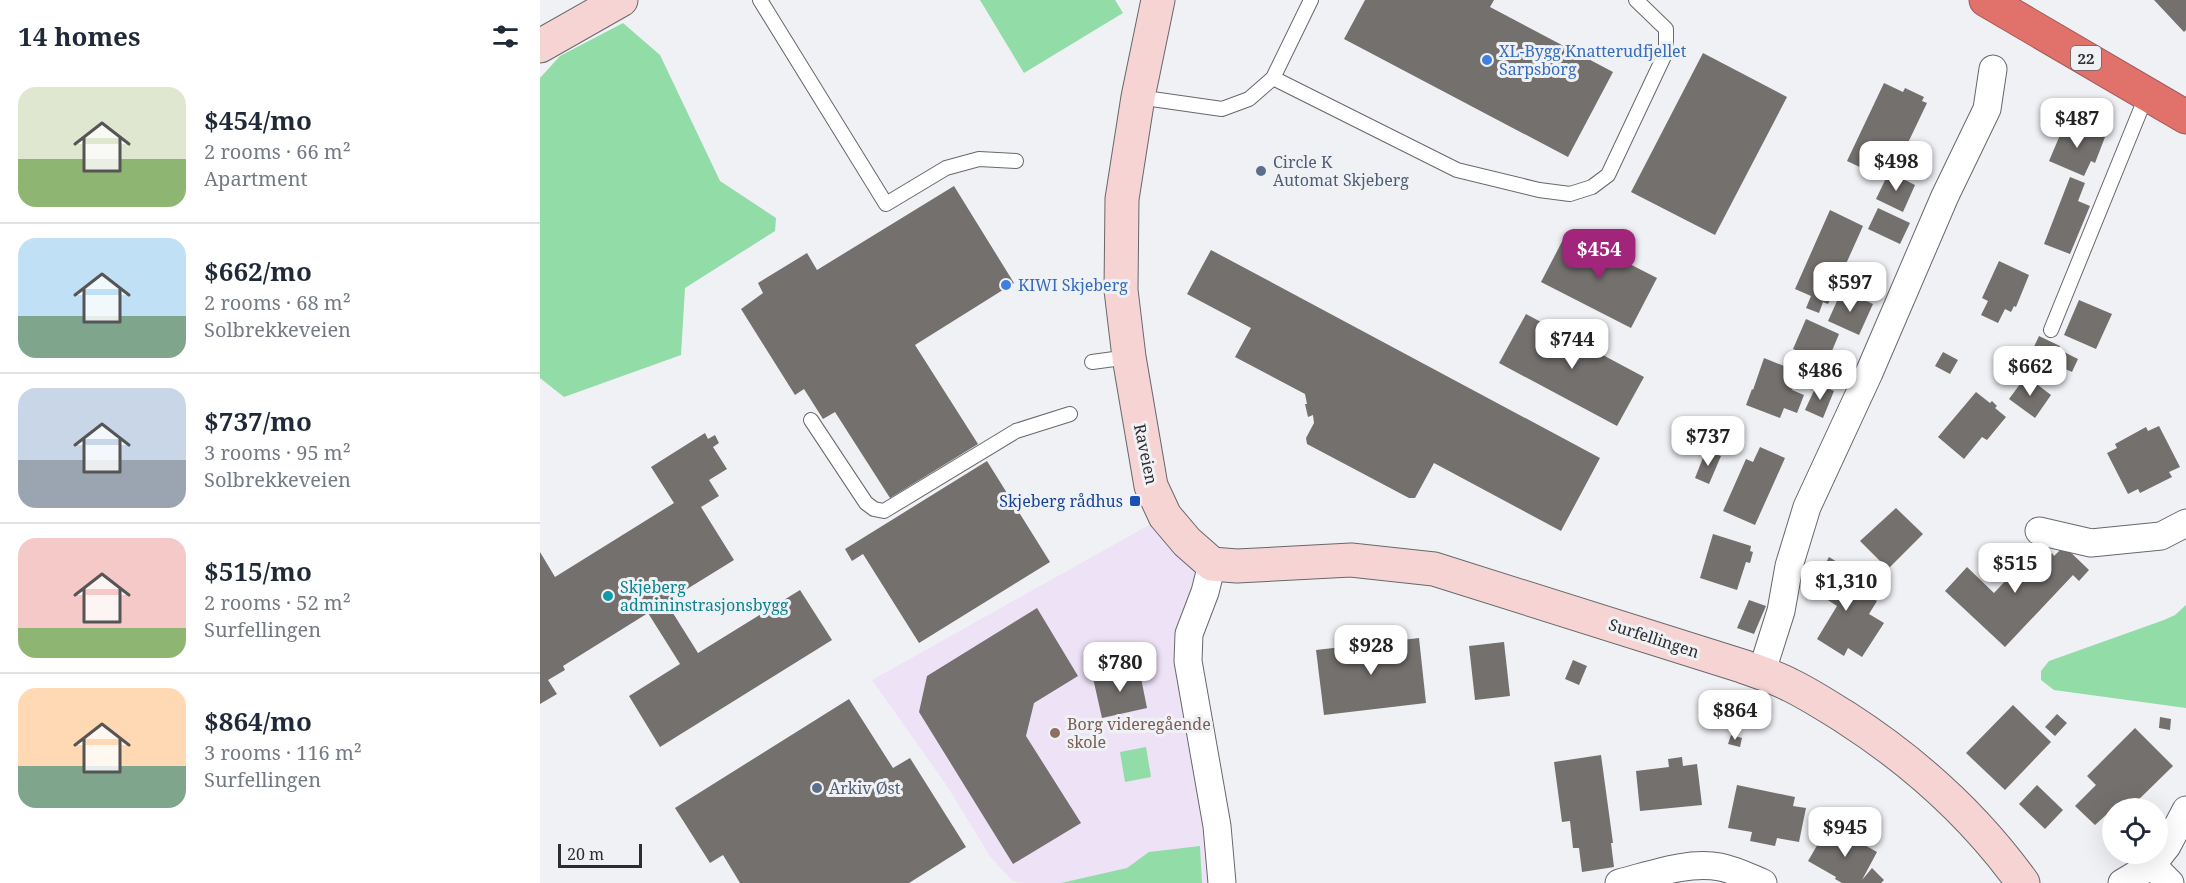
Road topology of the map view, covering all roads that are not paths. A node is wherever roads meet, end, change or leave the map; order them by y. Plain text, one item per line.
1 (621, 0) edge
2 (760, 0) edge
3 (1158, 0) edge
4 (1311, 0) edge
5 (1636, 0) edge
6 (1986, 0) edge
7 (540, 46) edge
8 (1993, 69) dead end
9 (1273, 78) junction
10 (2147, 94) junction
11 (1138, 97) junction
12 (2186, 117) edge
13 (1016, 161) dead end
14 (2051, 330) dead end
15 (1129, 357) junction
16 (1092, 362) dead end
17 (1071, 414) dead end
18 (812, 420) dead end
19 (2186, 523) edge
20 (2039, 531) dead end
21 (1212, 564) junction
22 (1761, 674) junction
23 (2186, 810) edge
24 (2161, 874) edge
25 (1222, 883) edge
26 (1620, 883) edge
27 (1763, 883) edge
28 (2023, 883) edge
29 (2122, 883) edge

1 - 7 street
2 - 13 lane
3 - 11 street, Raveien
4 - 9 lane
5 - 9 lane
6 - 10 highway, 22
8 - 22 street
9 - 11 lane
10 - 12 highway, 22
10 - 14 lane
11 - 15 street, Raveien
15 - 16 lane
15 - 21 street, Raveien
17 - 18 lane
19 - 20 street
21 - 22 street, Surfellingen
21 - 25 street
22 - 28 street, Surfellingen
23 - 24 street
24 - 29 street
26 - 27 street

